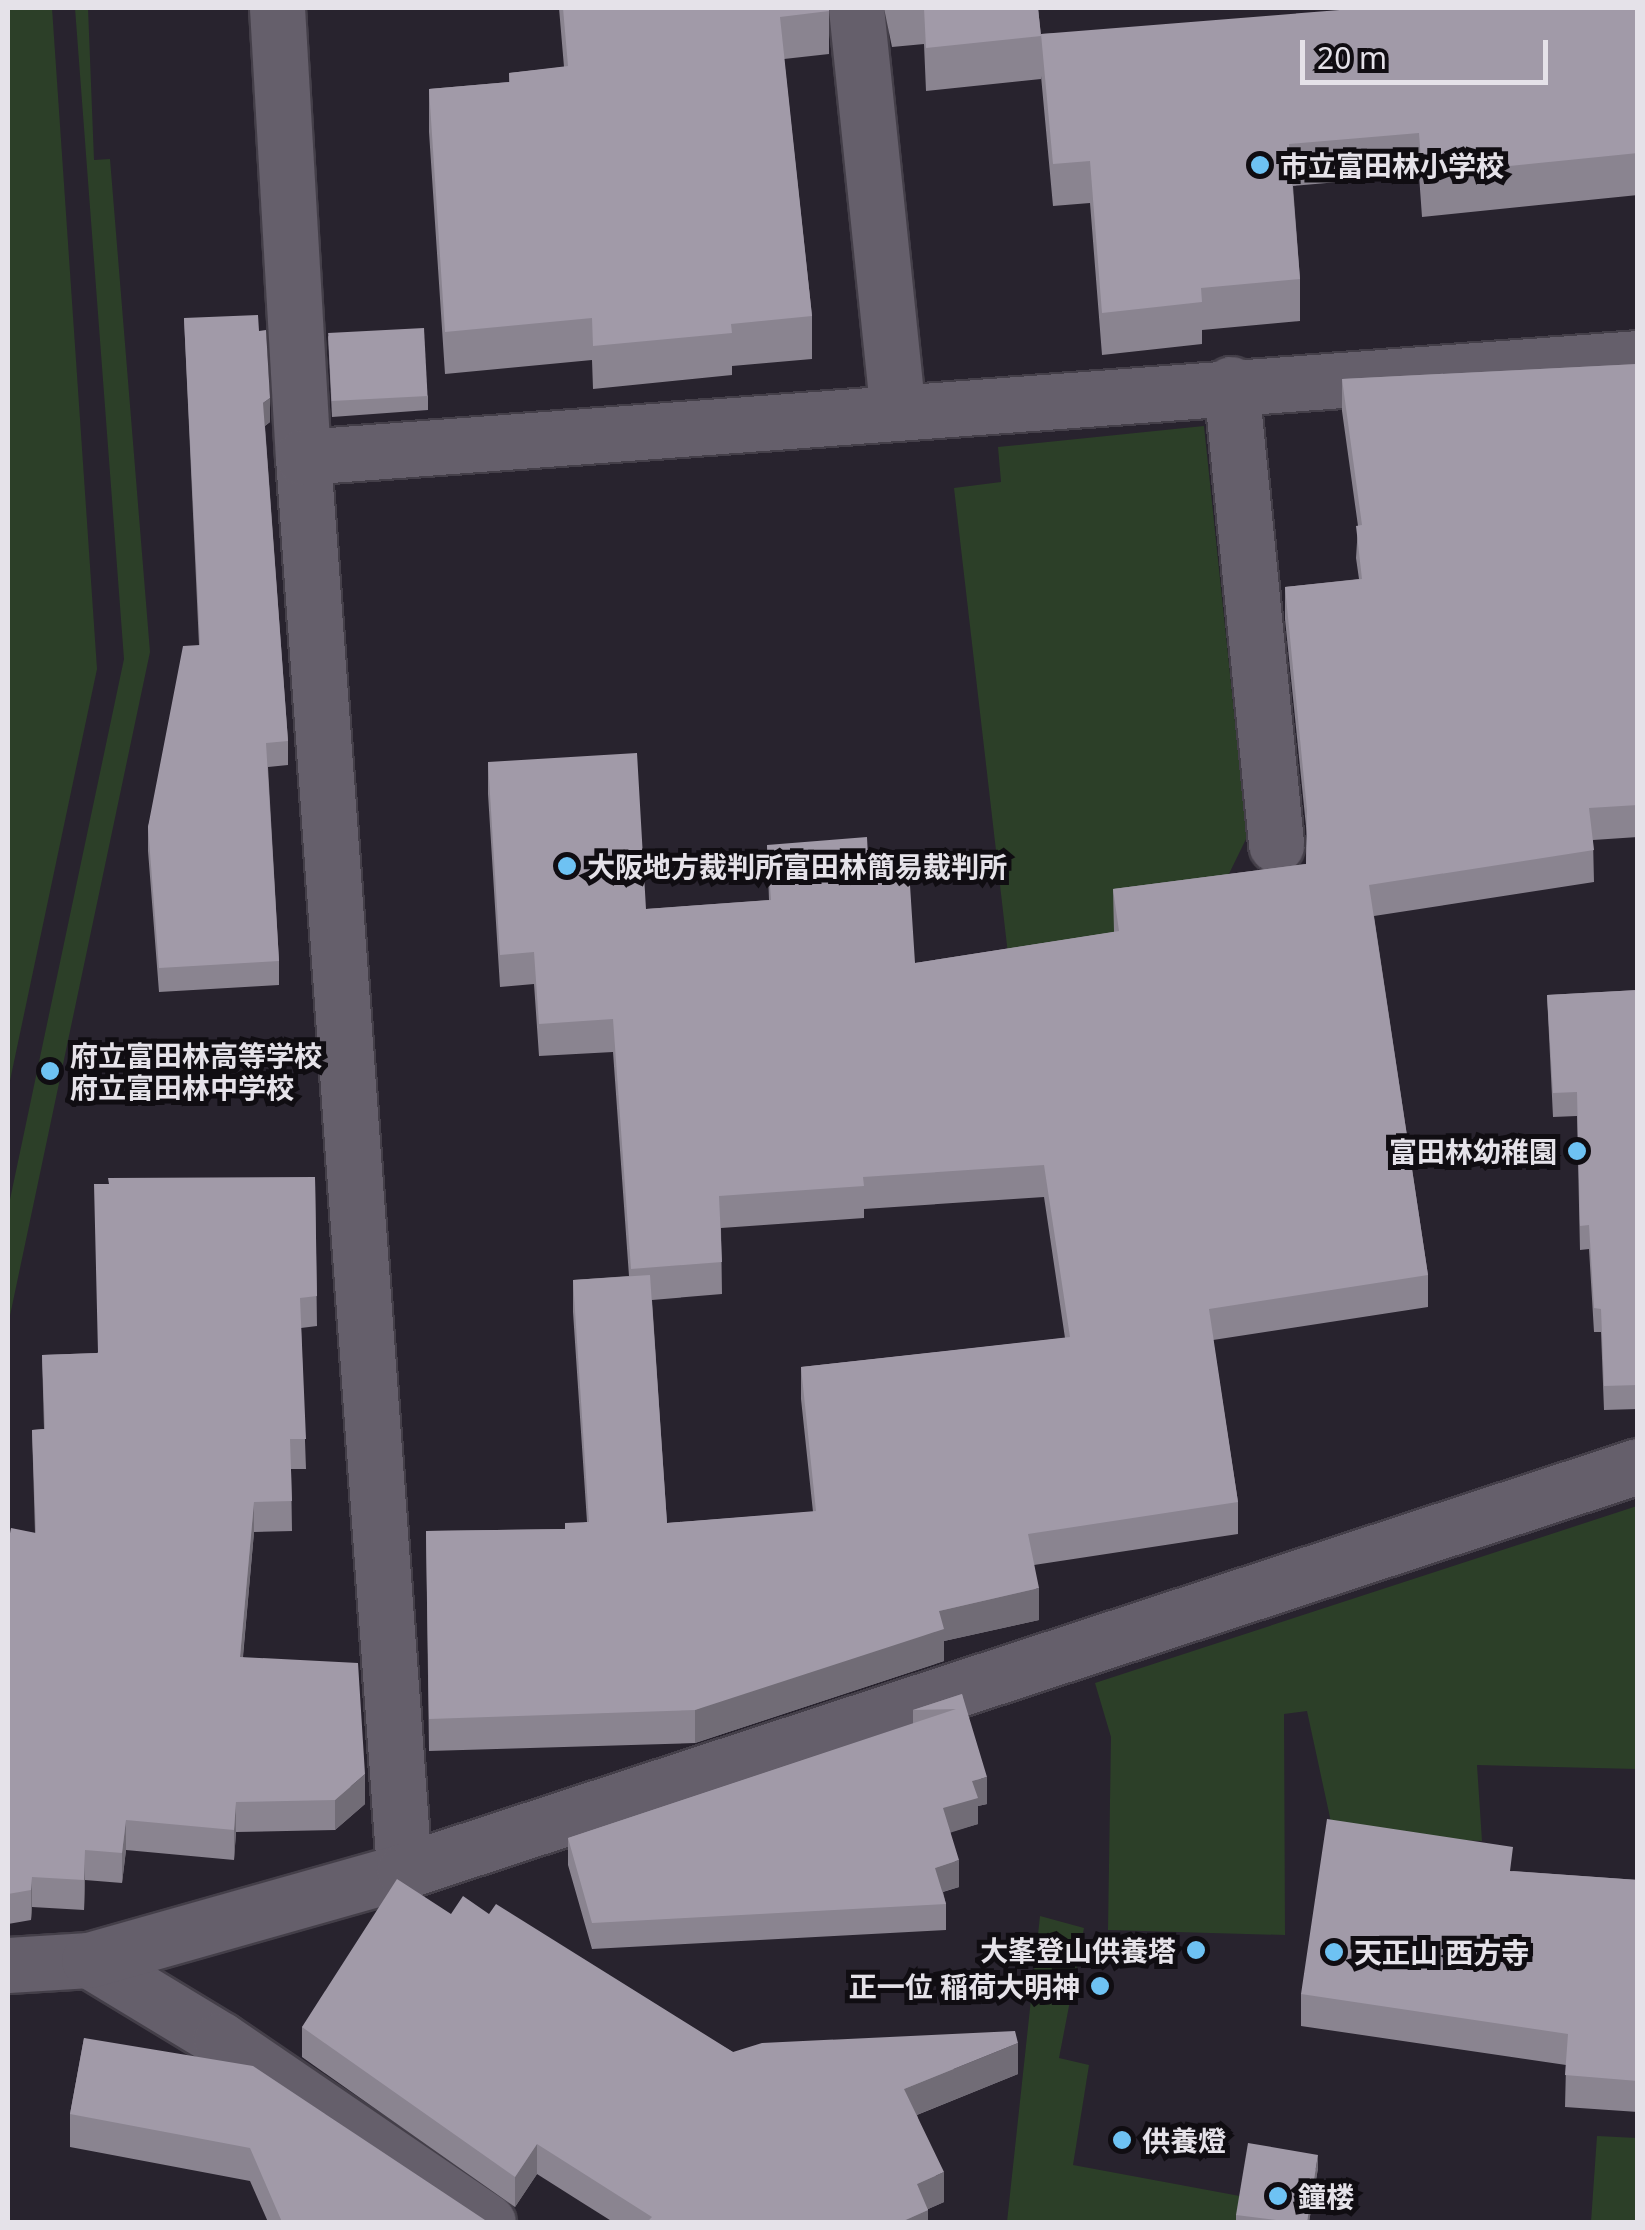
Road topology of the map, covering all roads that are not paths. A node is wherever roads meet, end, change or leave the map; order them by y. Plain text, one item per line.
1 (277, 8) edge
2 (856, 8) edge
3 (1638, 358) edge
4 (1231, 384) junction
5 (898, 411) junction
6 (303, 457) junction
7 (1276, 845) dead end
8 (1638, 1466) edge
9 (404, 1870) junction
10 (89, 1960) junction
11 (8, 1965) edge
12 (488, 2222) edge

1 - 6 street
2 - 5 street
3 - 4 street
4 - 5 street
4 - 7 street
5 - 6 street
6 - 9 street
8 - 9 street
9 - 10 street
10 - 11 street
10 - 12 street

